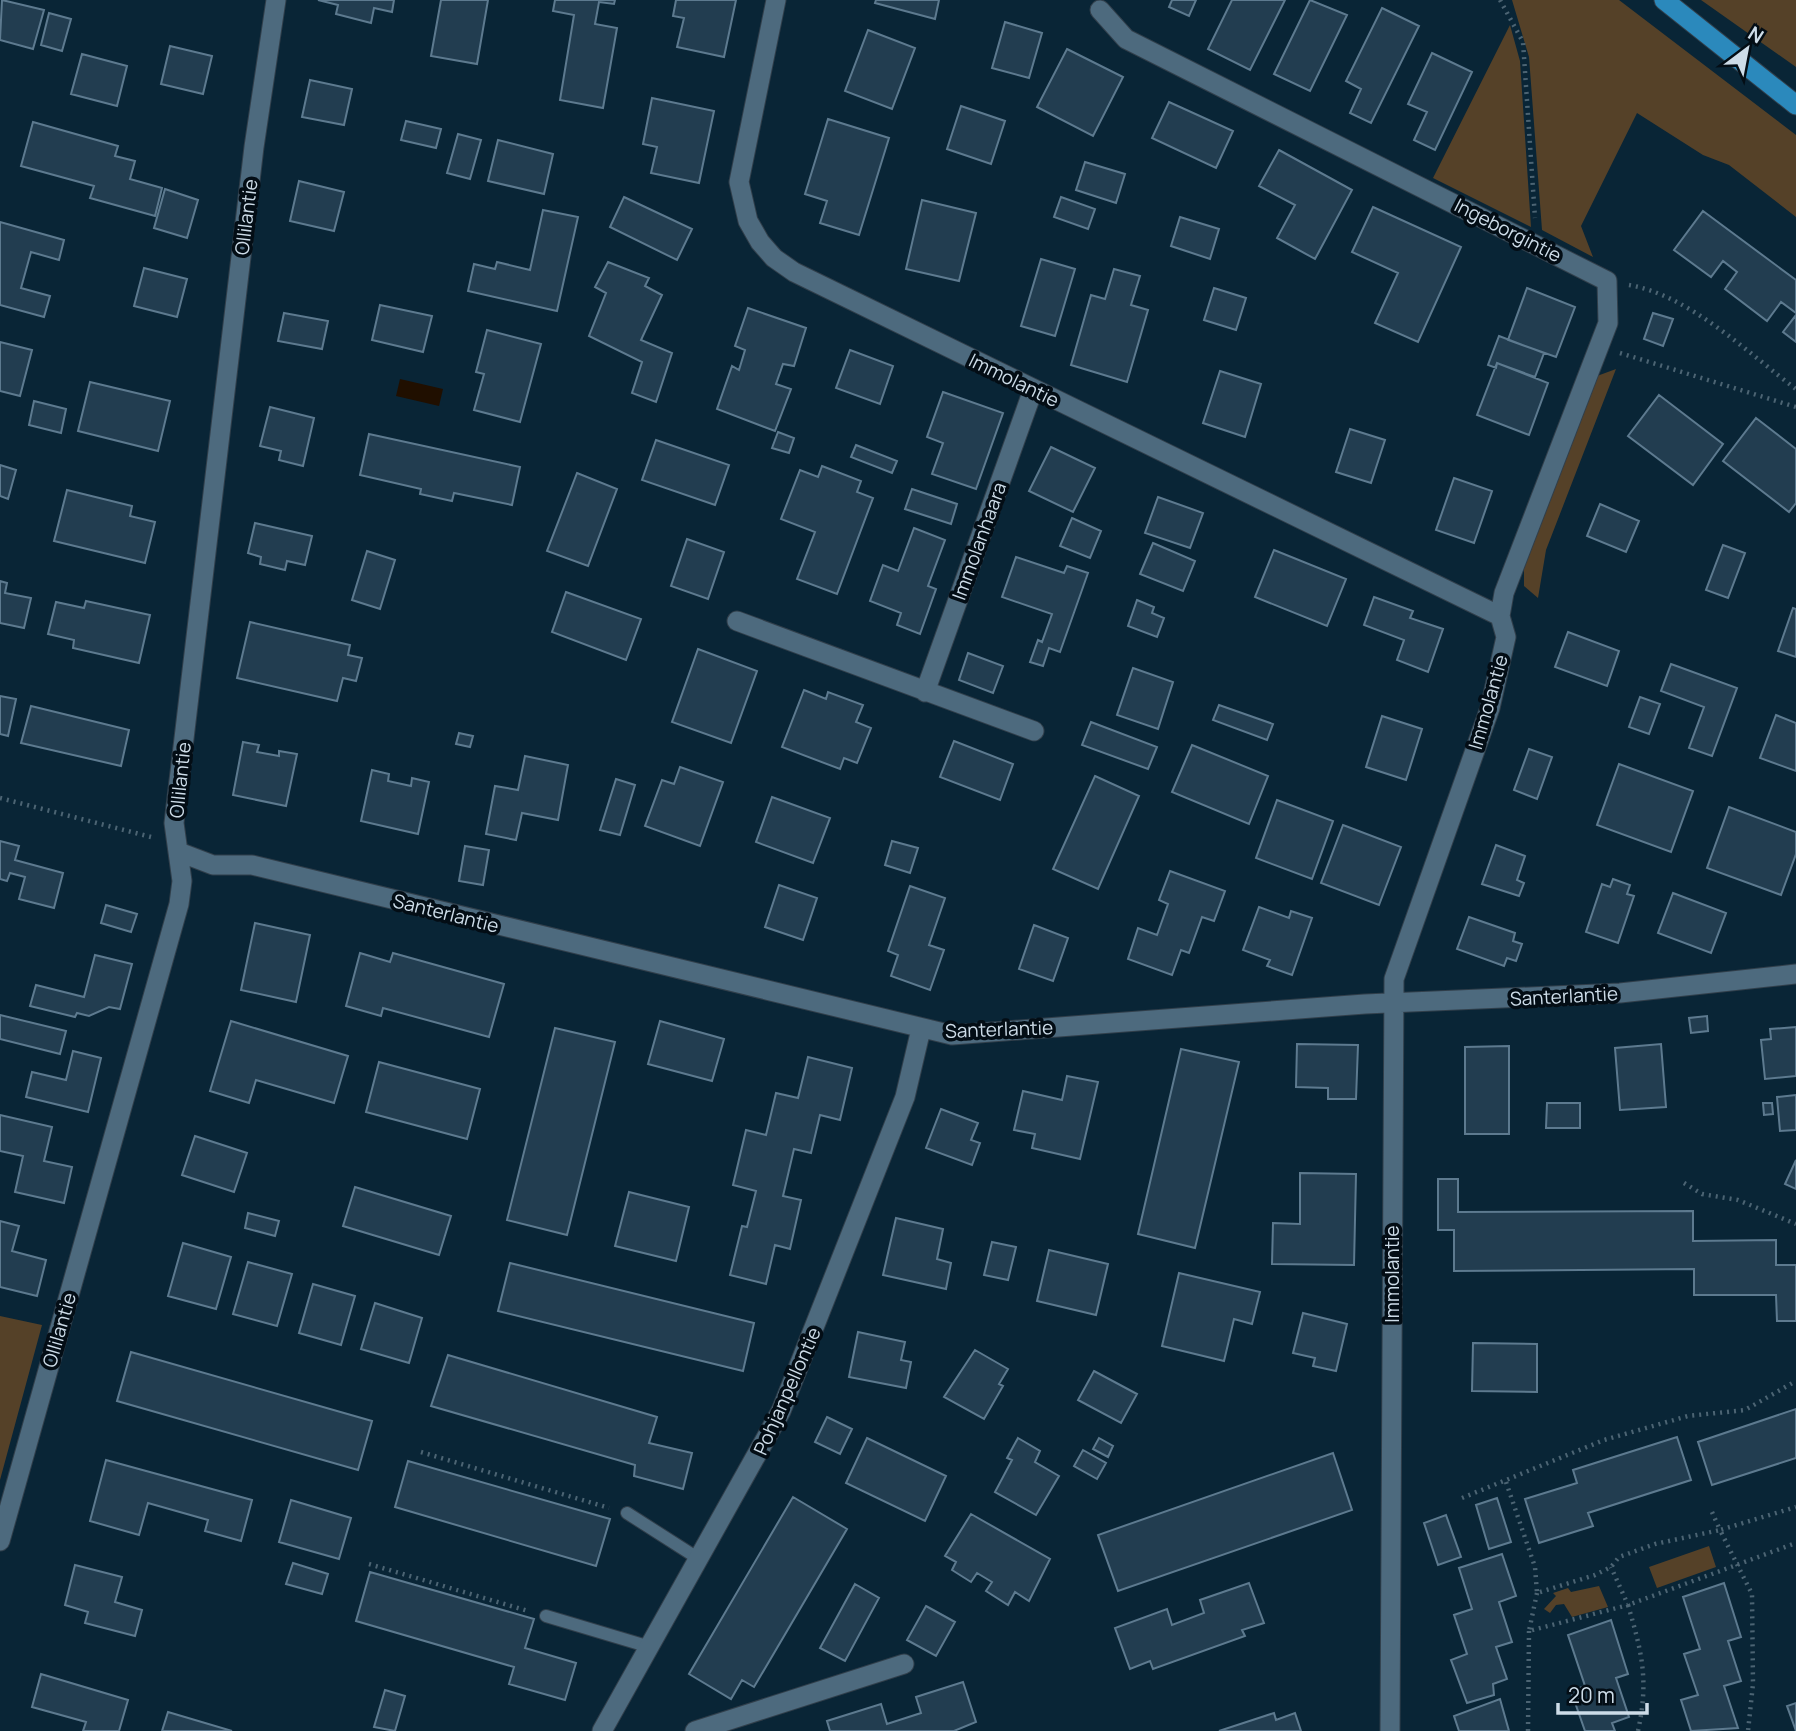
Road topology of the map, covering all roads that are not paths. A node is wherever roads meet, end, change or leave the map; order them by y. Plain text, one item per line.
1 (276, 0) edge
2 (776, 0) edge
3 (1664, 0) edge
4 (1100, 10) dead end
5 (1771, 83) junction
6 (1796, 97) edge
7 (1796, 105) edge
8 (1033, 390) junction
9 (1500, 616) junction
10 (737, 621) dead end
11 (925, 692) junction
12 (1034, 731) dead end
13 (179, 852) junction
14 (1796, 974) edge
15 (1394, 1005) junction
16 (922, 1029) junction
17 (627, 1513) road end
18 (0, 1541) edge
19 (699, 1559) junction
20 (546, 1616) road end
21 (650, 1647) junction
22 (904, 1664) dead end
23 (602, 1731) edge
24 (695, 1731) edge
25 (1390, 1731) edge

1 - 13 street, Ollilantie
2 - 8 street, Immolantie
3 - 5 main road
4 - 9 street, Ingeborgintie
5 - 6 main road
5 - 7 main road
8 - 9 street, Immolantie
8 - 11 street, Immolanhaara
9 - 15 street, Immolantie
10 - 11 street
11 - 12 street
13 - 16 street, Santerlantie
13 - 18 street, Ollilantie
14 - 15 street, Santerlantie
15 - 16 street, Santerlantie
15 - 25 street, Immolantie
16 - 19 street, Pohjanpellontie
17 - 19 lane
19 - 21 street, Pohjanpellontie
20 - 21 lane
21 - 23 street, Pohjanpellontie
22 - 24 street

